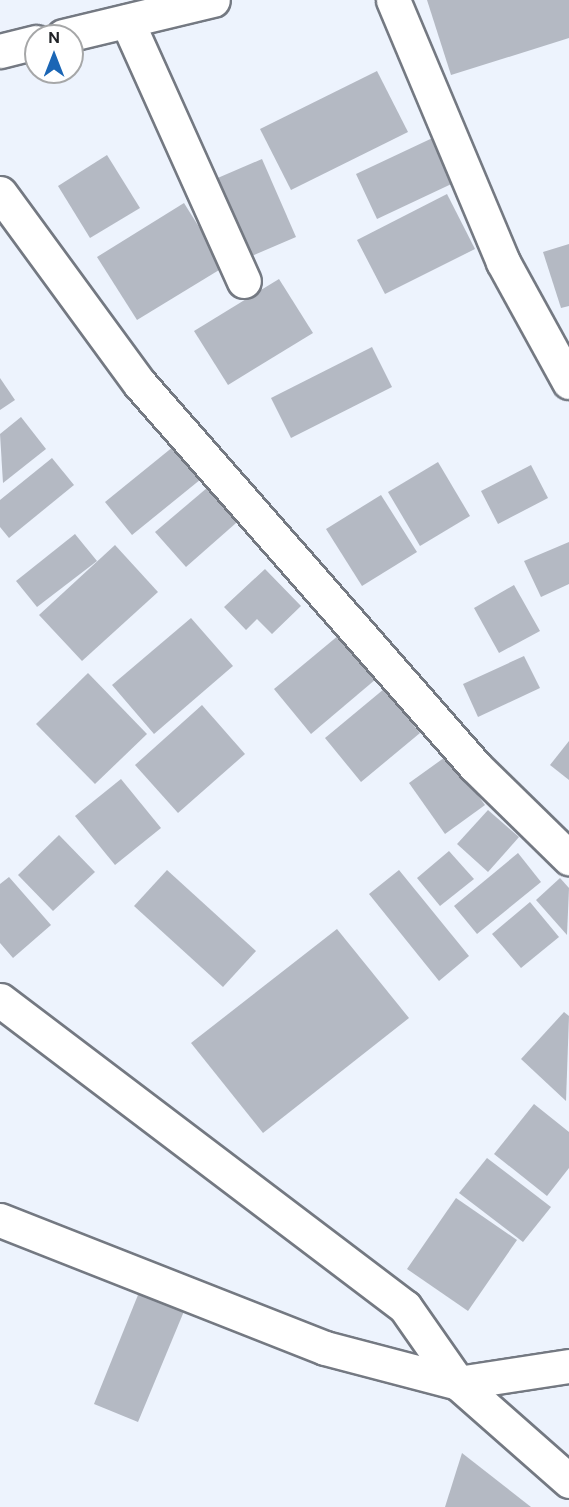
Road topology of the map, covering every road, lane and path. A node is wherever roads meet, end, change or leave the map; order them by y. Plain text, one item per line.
1 (213, 0) edge
2 (393, 0) edge
3 (127, 21) junction
4 (84, 31) edge
5 (24, 45) edge
6 (0, 51) edge
7 (0, 193) edge
8 (243, 281) dead end
9 (569, 382) edge
10 (569, 858) edge
11 (0, 1000) edge
12 (0, 1220) edge
13 (569, 1366) edge
14 (458, 1383) junction
15 (569, 1481) edge

1 - 3 street
2 - 9 street
3 - 4 street
3 - 8 street
5 - 6 street
7 - 10 street
11 - 14 street
12 - 14 street
13 - 14 street
14 - 15 street

